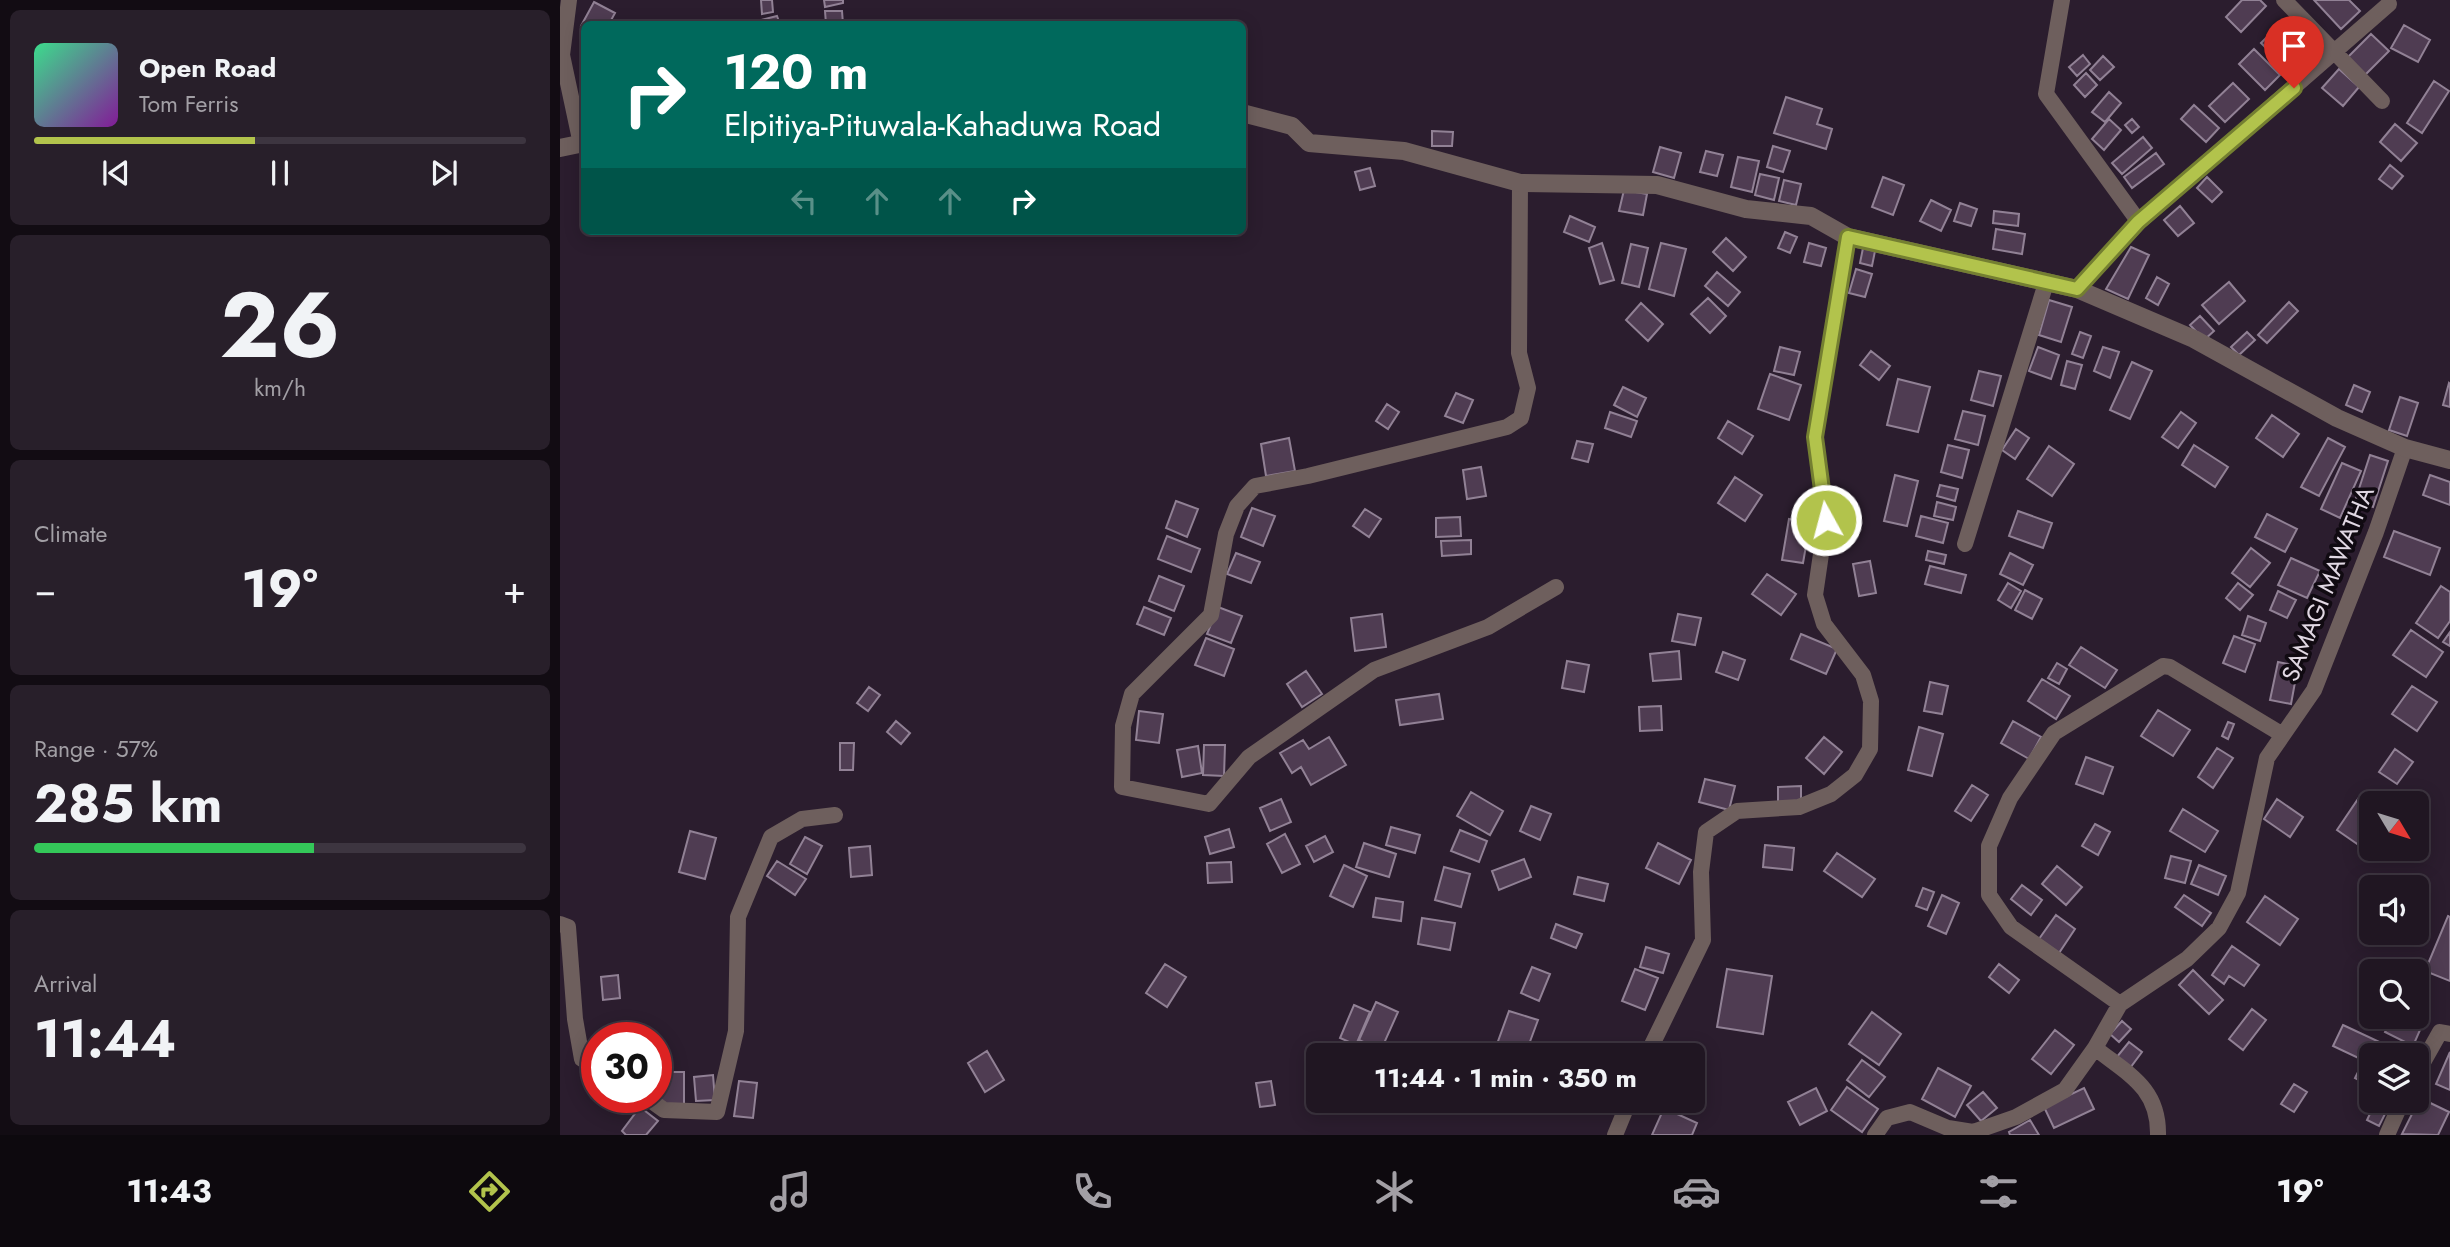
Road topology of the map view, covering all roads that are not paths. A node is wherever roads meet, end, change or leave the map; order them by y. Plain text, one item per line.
1 (569, 0) edge
2 (2062, 0) edge
3 (2284, 0) edge
4 (2389, 4) dead end
5 (2333, 54) junction
6 (2382, 101) dead end
7 (1246, 114) edge
8 (581, 136) edge
9 (581, 144) edge
10 (560, 148) edge
11 (1520, 183) junction
12 (2138, 222) junction
13 (1848, 237) junction
14 (2046, 283) junction
15 (2077, 289) junction
16 (2404, 449) junction
17 (2450, 460) edge
18 (1965, 544) dead end
19 (1556, 587) dead end
20 (2283, 734) junction
21 (835, 815) dead end
22 (560, 925) edge
23 (2120, 1004) junction
24 (2450, 1034) edge
25 (1653, 1043) edge
26 (2095, 1048) junction
27 (2429, 1052) edge
28 (581, 1053) edge
29 (672, 1110) edge
30 (1624, 1113) edge
31 (2397, 1113) edge
32 (1615, 1135) edge
33 (1875, 1135) edge
34 (2158, 1135) edge
35 (2388, 1135) edge

1 - 8 street
2 - 12 street
3 - 5 street
4 - 5 street
5 - 6 street
5 - 12 street
7 - 11 street
9 - 10 street
11 - 13 street
11 - 19 street
12 - 15 street
13 - 14 street
13 - 25 street
14 - 15 street
14 - 18 street
15 - 16 street
16 - 17 street
16 - 20 street, SAMAGI MAWATHA
20 - 23 street, SAMAGI MAWATHA
20 - 23 street
21 - 29 street
22 - 28 street
23 - 26 street
24 - 27 street
26 - 33 street
26 - 34 street
30 - 32 street
31 - 35 street

